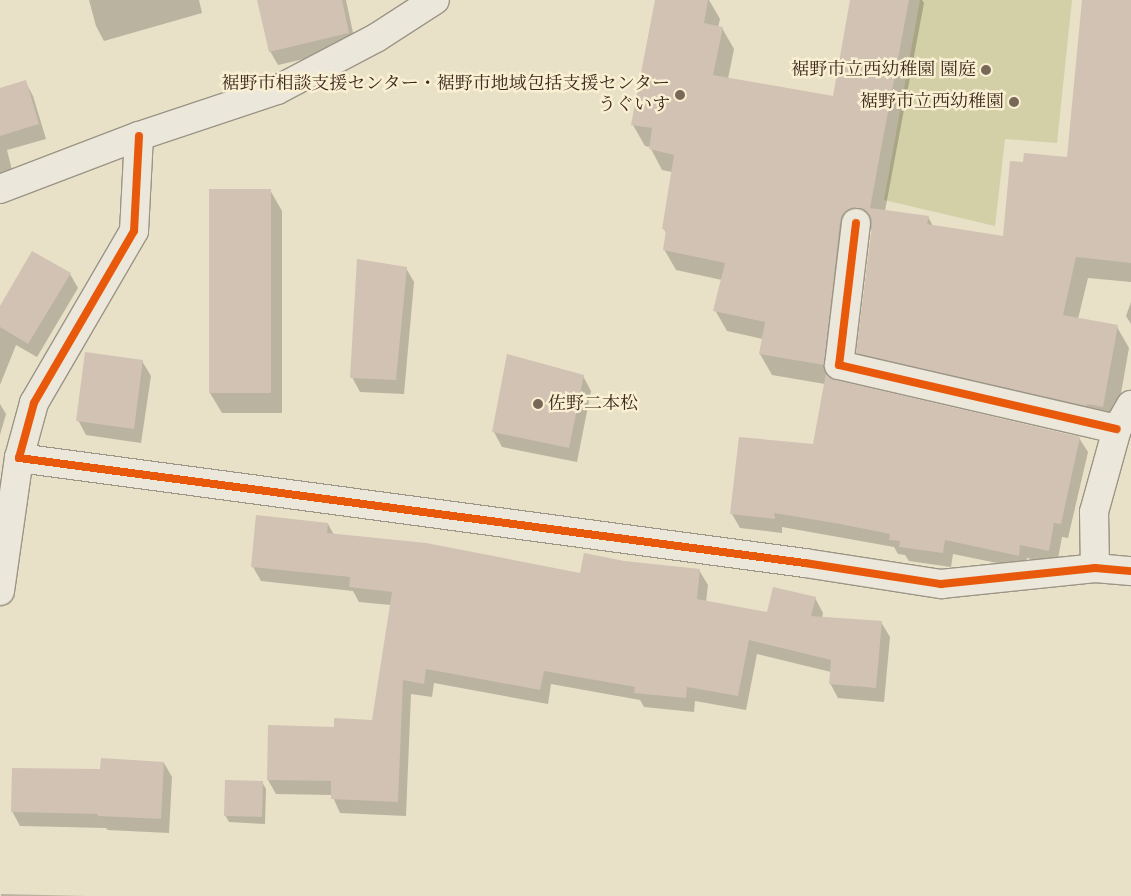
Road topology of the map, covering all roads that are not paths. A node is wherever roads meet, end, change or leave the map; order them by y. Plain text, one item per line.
1 (435, 0) edge
2 (139, 136) junction
3 (0, 189) edge
4 (856, 224) dead end
5 (1131, 405) edge
6 (1117, 429) junction
7 (19, 458) junction
8 (1095, 568) junction
9 (1131, 571) edge
10 (0, 590) edge

1 - 2 street
2 - 3 street
2 - 7 street
4 - 6 street
5 - 6 street
6 - 8 street
7 - 8 street
7 - 10 street
8 - 9 street

